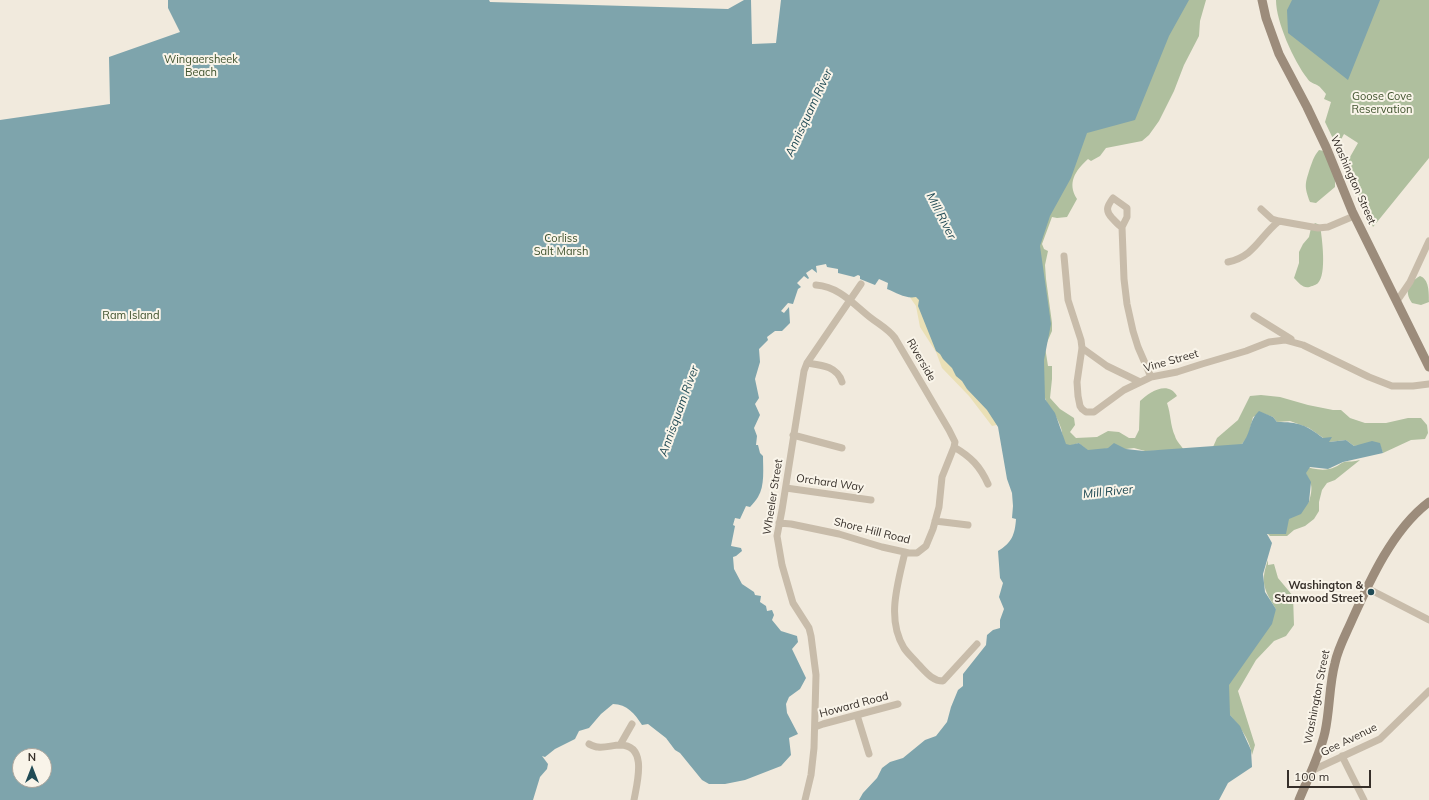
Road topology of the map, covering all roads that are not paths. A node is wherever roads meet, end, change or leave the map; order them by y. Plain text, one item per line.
1 (1262, 0) edge
2 (1261, 209) dead end
3 (1354, 216) junction
4 (1279, 222) junction
5 (1122, 227) dead end
6 (1429, 241) edge
7 (1064, 256) dead end
8 (1228, 262) dead end
9 (861, 284) dead end
10 (816, 285) dead end
11 (850, 299) junction
12 (1397, 301) junction
13 (1254, 316) dead end
14 (1294, 341) junction
15 (1082, 348) junction
16 (807, 363) junction
17 (1429, 367) edge
18 (1151, 377) junction
19 (842, 382) dead end
20 (1140, 382) junction
21 (1429, 384) edge
22 (793, 435) junction
23 (954, 447) junction
24 (842, 448) dead end
25 (988, 484) dead end
26 (786, 488) junction
27 (871, 500) dead end
28 (1429, 502) edge
29 (935, 521) junction
30 (779, 523) junction
31 (968, 525) dead end
32 (905, 552) junction
33 (1367, 588) junction
34 (1429, 620) edge
35 (977, 644) dead end
36 (1429, 691) edge
37 (898, 704) dead end
38 (857, 715) junction
39 (632, 724) dead end
40 (815, 727) junction
41 (589, 744) dead end
42 (620, 745) junction
43 (869, 754) dead end
44 (1342, 756) junction
45 (1311, 771) junction
46 (634, 800) edge
47 (805, 800) edge
48 (1299, 800) edge
49 (1364, 800) edge

1 - 3 main road, Washington Street
2 - 4 street
3 - 4 street
3 - 12 main road, Washington Street
4 - 8 street
5 - 18 street
6 - 12 street
7 - 15 street
9 - 11 street, Wheeler Street
10 - 11 street
11 - 16 street, Wheeler Street
11 - 23 street, Riverside
12 - 17 main road, Washington Street
13 - 14 street, Vine Street
14 - 18 street, Vine Street
14 - 21 street, Vine Street
15 - 20 street, Vine Street
15 - 20 street
16 - 19 street
16 - 22 street, Wheeler Street
18 - 20 street, Vine Street
22 - 24 street
22 - 26 street, Wheeler Street
23 - 25 street
23 - 29 street, Shore Hill Road
26 - 27 street, Orchard Way
26 - 30 street, Wheeler Street
28 - 33 main road, Washington Street
29 - 31 street
29 - 32 street, Shore Hill Road
30 - 32 street, Shore Hill Road
30 - 40 street, Wheeler Street
32 - 35 street
33 - 34 street
33 - 45 main road, Washington Street
36 - 44 street, Gee Avenue
37 - 38 street, Howard Road
38 - 40 street, Howard Road
38 - 43 street
39 - 42 street
40 - 47 street, Wheeler Street
41 - 42 street
42 - 46 street
44 - 45 street, Gee Avenue
44 - 49 street
45 - 48 main road, Washington Street

